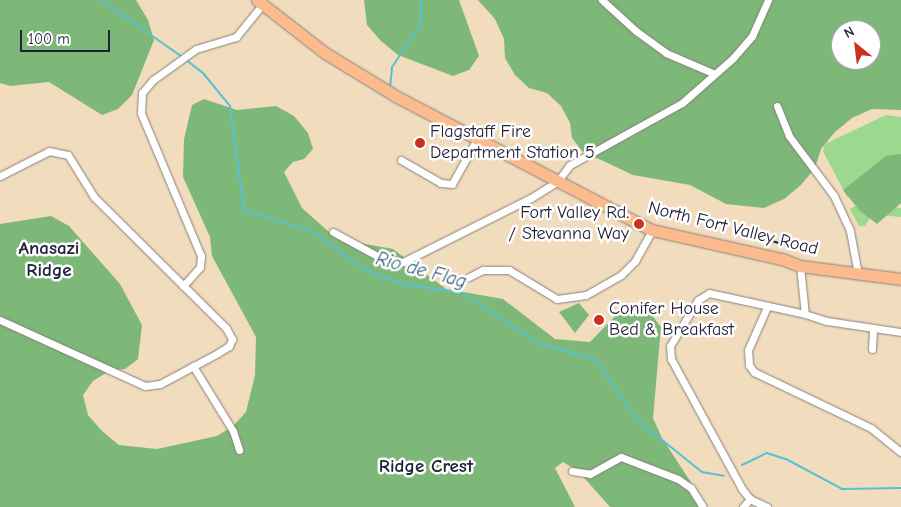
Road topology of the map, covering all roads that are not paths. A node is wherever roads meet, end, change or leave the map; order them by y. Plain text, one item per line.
1 (602, 0) edge
2 (768, 0) edge
3 (259, 2) edge
4 (714, 74) junction
5 (777, 106) dead end
6 (477, 139) junction
7 (400, 160) dead end
8 (0, 176) edge
9 (556, 182) junction
10 (652, 230) junction
11 (333, 232) dead end
12 (800, 266) junction
13 (858, 274) junction
14 (469, 277) dead end
15 (901, 279) edge
16 (183, 286) junction
17 (767, 307) junction
18 (806, 314) junction
19 (0, 320) edge
20 (873, 328) junction
21 (901, 332) edge
22 (872, 349) dead end
23 (193, 366) junction
24 (239, 450) dead end
25 (901, 452) edge
26 (572, 471) dead end
27 (750, 499) junction
28 (703, 507) edge
29 (743, 507) edge
30 (767, 507) edge

1 - 4 street
2 - 4 street
3 - 6 main road, North Fort Valley Road
3 - 16 street
4 - 9 street
5 - 13 street
6 - 7 street
6 - 9 main road, North Fort Valley Road
8 - 16 street
9 - 10 main road, North Fort Valley Road
9 - 11 street
10 - 12 main road, North Fort Valley Road
10 - 14 street
12 - 13 main road, North Fort Valley Road
12 - 18 street
13 - 15 main road, North Fort Valley Road
16 - 23 street
17 - 18 street
17 - 25 street
17 - 27 street
18 - 20 street
19 - 23 street
20 - 21 street
20 - 22 street
23 - 24 street
26 - 28 street
27 - 29 street
27 - 30 street

